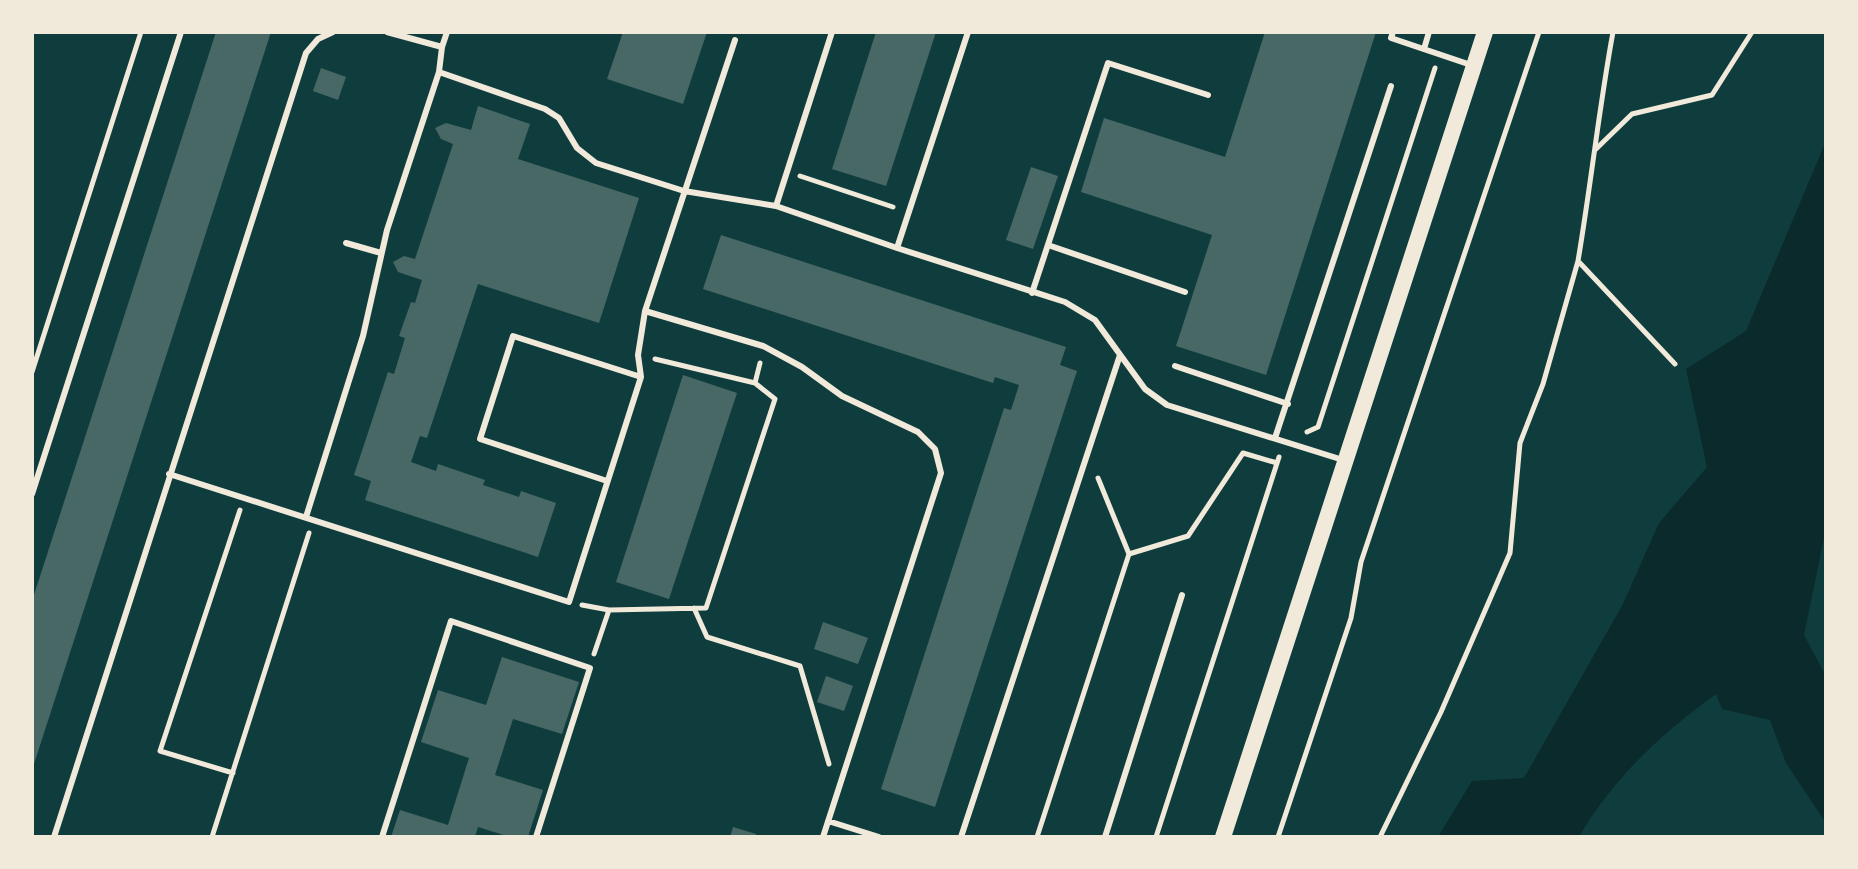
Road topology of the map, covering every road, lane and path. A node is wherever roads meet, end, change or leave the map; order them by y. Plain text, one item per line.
1 (141, 32) edge
2 (181, 32) edge
3 (333, 32) edge
4 (387, 32) edge
5 (447, 32) edge
6 (832, 32) edge
7 (968, 32) edge
8 (1393, 32) edge
9 (1429, 32) edge
10 (1485, 32) edge
11 (1539, 32) edge
12 (1613, 32) edge
13 (1752, 32) edge
14 (735, 40) dead end
15 (442, 47) junction
16 (1424, 49) junction
17 (1439, 55) junction
18 (1474, 66) junction
19 (439, 72) junction
20 (1391, 86) dead end
21 (1208, 95) dead end
22 (1596, 149) junction
23 (798, 175) dead end
24 (684, 191) junction
25 (776, 206) junction
26 (909, 213) junction
27 (346, 243) dead end
28 (1048, 245) junction
29 (897, 248) junction
30 (381, 253) junction
31 (1578, 261) junction
32 (1185, 292) dead end
33 (1032, 293) junction
34 (645, 311) junction
35 (763, 346) junction
36 (638, 355) junction
37 (1120, 355) junction
38 (1675, 364) dead end
39 (1175, 366) dead end
40 (32, 372) edge
41 (641, 377) junction
42 (755, 383) junction
43 (1288, 404) junction
44 (1275, 438) junction
45 (1284, 441) junction
46 (1088, 451) junction
47 (1346, 461) junction
48 (1277, 463) junction
49 (169, 474) junction
50 (607, 481) junction
51 (32, 494) edge
52 (244, 498) junction
53 (310, 518) junction
54 (1129, 554) junction
55 (1182, 595) dead end
56 (569, 602) junction
57 (694, 608) junction
58 (609, 610) junction
59 (597, 647) dead end
60 (233, 773) junction
61 (838, 792) junction
62 (828, 821) junction
63 (54, 837) edge
64 (212, 837) edge
65 (382, 837) edge
66 (536, 837) edge
67 (823, 837) edge
68 (879, 837) edge
69 (961, 837) edge
70 (1037, 837) edge
71 (1105, 837) edge
72 (1156, 837) edge
73 (1223, 837) edge
74 (1278, 837) edge
75 (1380, 837) edge

1 - 40 path
2 - 51 lane
3 - 49 lane
4 - 15 lane
5 - 15 lane
6 - 25 lane
7 - 26 lane
8 - 16 lane
9 - 16 lane
10 - 18 main road
11 - 74 path
12 - 22 path
13 - 22 path
14 - 24 lane
15 - 19 lane
16 - 17 lane
17 - 18 lane
17 - 45 path
18 - 47 main road
19 - 24 lane
19 - 30 lane
20 - 43 lane
21 - 28 lane
22 - 31 path
23 - 26 path
24 - 25 lane
24 - 34 lane
25 - 29 lane
26 - 29 lane
27 - 30 lane
28 - 32 lane
28 - 33 lane
29 - 33 lane
30 - 53 lane
31 - 38 path
31 - 75 path
33 - 37 lane
34 - 35 lane
34 - 36 lane
35 - 42 path
35 - 61 lane
36 - 41 lane
36 - 42 path
37 - 44 lane
37 - 46 lane
39 - 43 lane
41 - 50 lane
41 - 50 lane
42 - 57 path
43 - 44 lane
44 - 45 lane
45 - 47 lane
45 - 48 path
46 - 54 path
46 - 69 lane
47 - 73 main road
48 - 54 path
48 - 72 path
49 - 52 lane
49 - 63 lane
50 - 56 lane
52 - 53 lane
52 - 60 path
53 - 56 lane
53 - 60 path
54 - 70 path
55 - 71 lane
56 - 58 path
57 - 58 path
57 - 61 path
58 - 59 path
60 - 64 path
61 - 62 lane
62 - 67 lane
62 - 68 lane
65 - 66 lane

